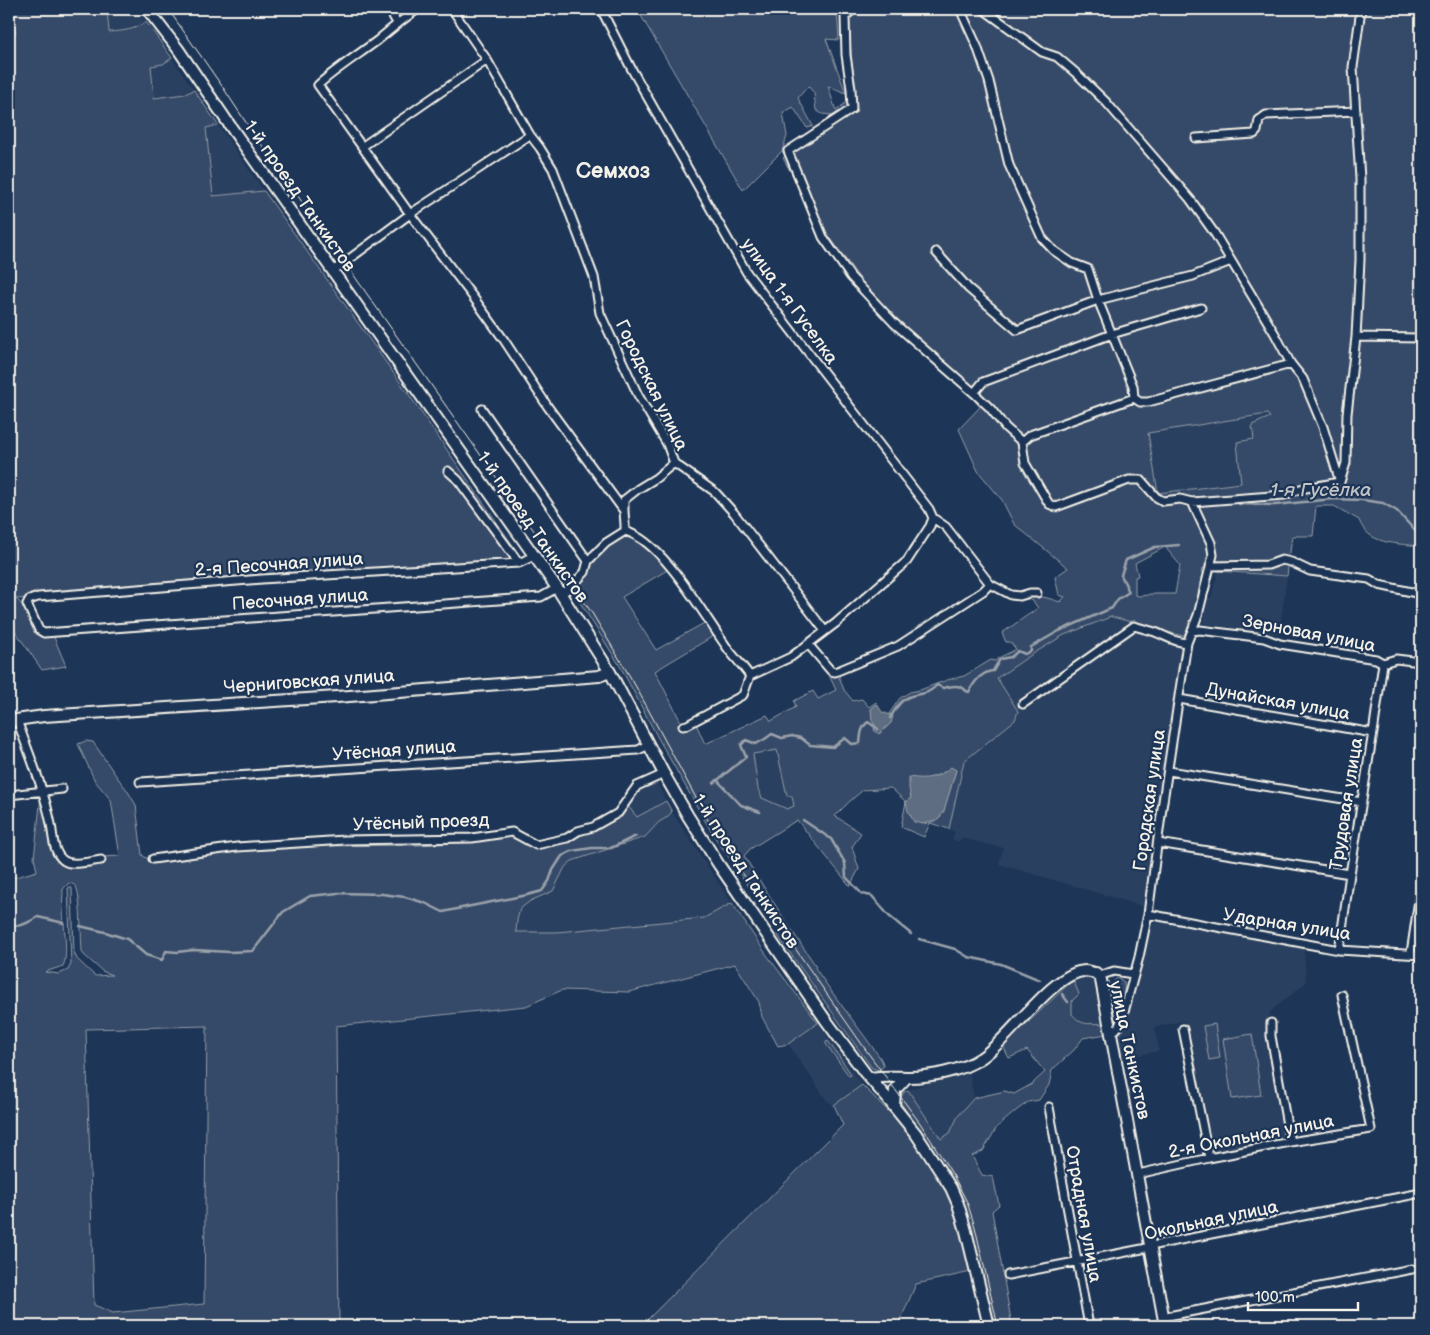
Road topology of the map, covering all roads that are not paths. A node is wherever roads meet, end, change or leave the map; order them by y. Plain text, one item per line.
1 (147, 9) edge
2 (389, 9) edge
3 (418, 9) edge
4 (452, 9) edge
5 (601, 9) edge
6 (853, 9) edge
7 (960, 9) edge
8 (983, 9) edge
9 (1361, 9) edge
10 (397, 23) junction
11 (487, 60) junction
12 (1356, 111) junction
13 (530, 135) junction
14 (1196, 138) dead end
15 (363, 146) junction
16 (410, 214) junction
17 (936, 252) dead end
18 (1231, 261) junction
19 (333, 271) junction
20 (1098, 300) junction
21 (1201, 308) dead end
22 (1112, 334) junction
23 (1356, 337) junction
24 (1421, 338) edge
25 (1291, 364) junction
26 (974, 393) junction
27 (1134, 398) junction
28 (482, 410) dead end
29 (1022, 442) junction
30 (674, 463) junction
31 (448, 471) dead end
32 (1340, 482) junction
33 (1192, 502) junction
34 (624, 511) junction
35 (934, 518) junction
36 (625, 530) junction
37 (534, 556) junction
38 (588, 561) junction
39 (520, 563) junction
40 (1210, 566) junction
41 (990, 584) junction
42 (559, 591) junction
43 (1037, 593) dead end
44 (1421, 594) edge
45 (826, 631) junction
46 (1192, 631) junction
47 (44, 633) joint
48 (1186, 643) junction
49 (808, 644) junction
50 (1421, 662) edge
51 (1383, 663) junction
52 (610, 672) junction
53 (750, 676) junction
54 (1179, 699) junction
55 (1023, 704) dead end
56 (13, 721) edge
57 (684, 726) dead end
58 (1372, 733) junction
59 (649, 745) junction
60 (1169, 771) junction
61 (664, 774) junction
62 (140, 782) dead end
63 (62, 789) dead end
64 (42, 792) junction
65 (9, 795) edge
66 (1362, 802) junction
67 (1158, 842) junction
68 (153, 859) dead end
69 (101, 860) dead end
70 (1350, 874) junction
71 (1421, 886) edge
72 (1148, 914) junction
73 (1339, 950) junction
74 (1410, 953) junction
75 (1421, 955) edge
76 (1133, 974) junction
77 (1098, 976) junction
78 (1342, 995) dead end
79 (1271, 1023) dead end
80 (1183, 1029) dead end
81 (1112, 1034) junction
82 (908, 1077) junction
83 (870, 1078) junction
84 (894, 1106) junction
85 (1049, 1107) dead end
86 (1290, 1142) junction
87 (1209, 1158) junction
88 (1138, 1174) junction
89 (1421, 1193) edge
90 (1150, 1247) junction
91 (1077, 1261) junction
92 (1412, 1268) dead end
93 (1008, 1276) dead end
94 (1164, 1322) edge
95 (989, 1326) edge
96 (1089, 1326) edge

1 - 19 main road, 1-й проезд Танкистов
2 - 10 street
3 - 10 street
4 - 11 street, Городская улица
5 - 35 street, улица 1-я Гуселка
6 - 26 street
7 - 20 street
8 - 18 street
9 - 12 street
10 - 15 street
11 - 13 street, Городская улица
11 - 15 street
12 - 14 street
12 - 23 street
13 - 16 street
13 - 30 street, Городская улица
15 - 16 street
16 - 19 street
16 - 34 street
17 - 20 street
18 - 20 street
18 - 25 street
19 - 37 main road, 1-й проезд Танкистов
20 - 22 street
21 - 22 street
22 - 26 street
22 - 27 street
23 - 24 street
23 - 32 street
25 - 27 street
25 - 32 street
26 - 29 street
27 - 29 street
28 - 38 street
29 - 33 street
30 - 34 street
30 - 45 street, Городская улица
31 - 39 street
32 - 33 street
33 - 40 street, Городская улица
34 - 36 street
35 - 41 street, улица 1-я Гуселка
35 - 45 street
36 - 38 street, Песочная улица
36 - 53 street
37 - 39 street, 2-я Песочная улица
37 - 42 main road, 1-й проезд Танкистов
38 - 42 street, Песочная улица
39 - 47 street, 2-я Песочная улица
40 - 44 street
40 - 46 street, Городская улица
41 - 43 street, улица 1-я Гуселка
41 - 49 street
42 - 47 street, Песочная улица
42 - 52 main road, 1-й проезд Танкистов
45 - 49 street
46 - 48 street, Городская улица
46 - 51 street, Зерновая улица
48 - 54 street, Городская улица
48 - 55 street
49 - 53 street
50 - 51 street, Зерновая улица
51 - 58 street, Трудовая улица
52 - 56 main road, Черниговская улица
52 - 59 main road, 1-й проезд Танкистов
53 - 57 street
54 - 58 street, Дунайская улица
54 - 60 street, Городская улица
56 - 64 street
58 - 66 street, Трудовая улица
59 - 61 main road, 1-й проезд Танкистов
59 - 62 street, Утёсная улица
60 - 66 street
60 - 67 street, Городская улица
61 - 68 street, Утёсный проезд
61 - 83 main road, 1-й проезд Танкистов
63 - 64 street
64 - 65 street
64 - 69 street
66 - 70 street, Трудовая улица
67 - 70 street
67 - 72 street, Городская улица
70 - 73 street, Трудовая улица
71 - 74 street
72 - 73 street, Ударная улица
72 - 76 street, Городская улица
73 - 74 street, Ударная улица
74 - 75 street, Ударная улица
76 - 77 street
76 - 81 street, Городская улица
77 - 81 main road, улица Танкистов
77 - 82 main road, улица Танкистов
78 - 86 street, 2-я Окольная улица
79 - 86 street
80 - 87 street
81 - 88 main road, улица Танкистов
82 - 83 main road, улица Танкистов
82 - 84 main road
83 - 84 main road, 1-й проезд Танкистов
84 - 95 main road, 1-й проезд Танкистов
85 - 91 street, Отрадная улица
86 - 87 street, 2-я Окольная улица
87 - 88 street, 2-я Окольная улица
88 - 90 main road, улица Танкистов
89 - 90 street, Окольная улица
90 - 91 street, Окольная улица
90 - 94 main road, улица Танкистов
91 - 93 street, Окольная улица
91 - 96 street, Отрадная улица
92 - 94 street

